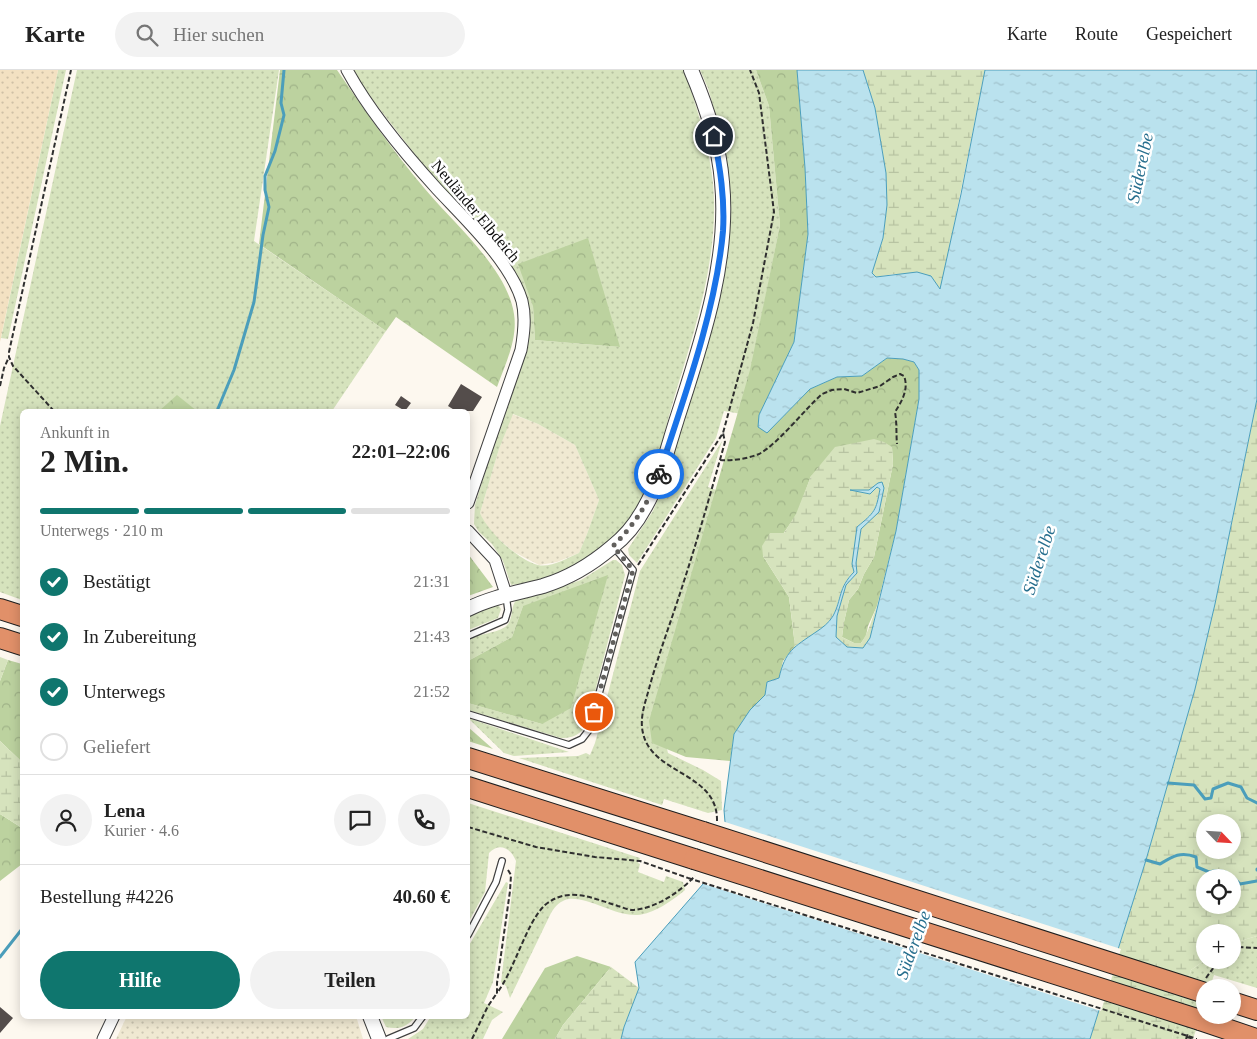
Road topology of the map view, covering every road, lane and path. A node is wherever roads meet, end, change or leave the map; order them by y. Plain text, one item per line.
1 (71, 70) edge
2 (347, 70) edge
3 (691, 70) edge
4 (750, 70) edge
5 (9, 358) junction
6 (0, 386) edge
7 (52, 409) edge
8 (723, 433) junction
9 (897, 444) dead end
10 (720, 460) junction
11 (470, 497) edge
12 (470, 533) edge
13 (613, 546) junction
14 (633, 570) junction
15 (506, 594) junction
16 (470, 608) edge
17 (0, 609) edge
18 (20, 615) edge
19 (470, 635) edge
20 (0, 638) edge
21 (20, 645) edge
22 (470, 715) edge
23 (470, 759) edge
24 (470, 788) edge
25 (710, 827) junction
26 (470, 828) edge
27 (502, 861) joint
28 (696, 866) junction
29 (470, 931) edge
30 (1241, 947) edge
31 (1257, 948) edge
32 (1196, 990) edge
33 (497, 993) junction
34 (1241, 1005) edge
35 (1257, 1010) edge
36 (113, 1019) edge
37 (371, 1019) edge
38 (421, 1019) edge
39 (1196, 1036) edge
40 (1187, 1037) dead end
41 (103, 1039) edge
42 (379, 1039) edge
43 (388, 1039) edge
44 (472, 1039) edge
45 (1256, 1039) edge

1 - 5 path
2 - 11 street, Neuländer Elbdeich
3 - 13 street
4 - 8 path
5 - 6 path
5 - 7 path
8 - 10 path
8 - 14 path
9 - 10 path
10 - 25 path
12 - 15 street
13 - 14 lane
13 - 15 street
14 - 22 lane
15 - 16 street
15 - 19 lane
17 - 18 highway
20 - 21 highway
23 - 25 highway
24 - 28 highway
25 - 32 highway, bridge
26 - 39 path, bridge
27 - 29 lane
27 - 33 path
28 - 33 path
28 - 39 highway, bridge
30 - 31 path
33 - 44 path
34 - 35 highway
36 - 41 street
37 - 42 street
38 - 43 lane
39 - 40 path
39 - 45 highway

